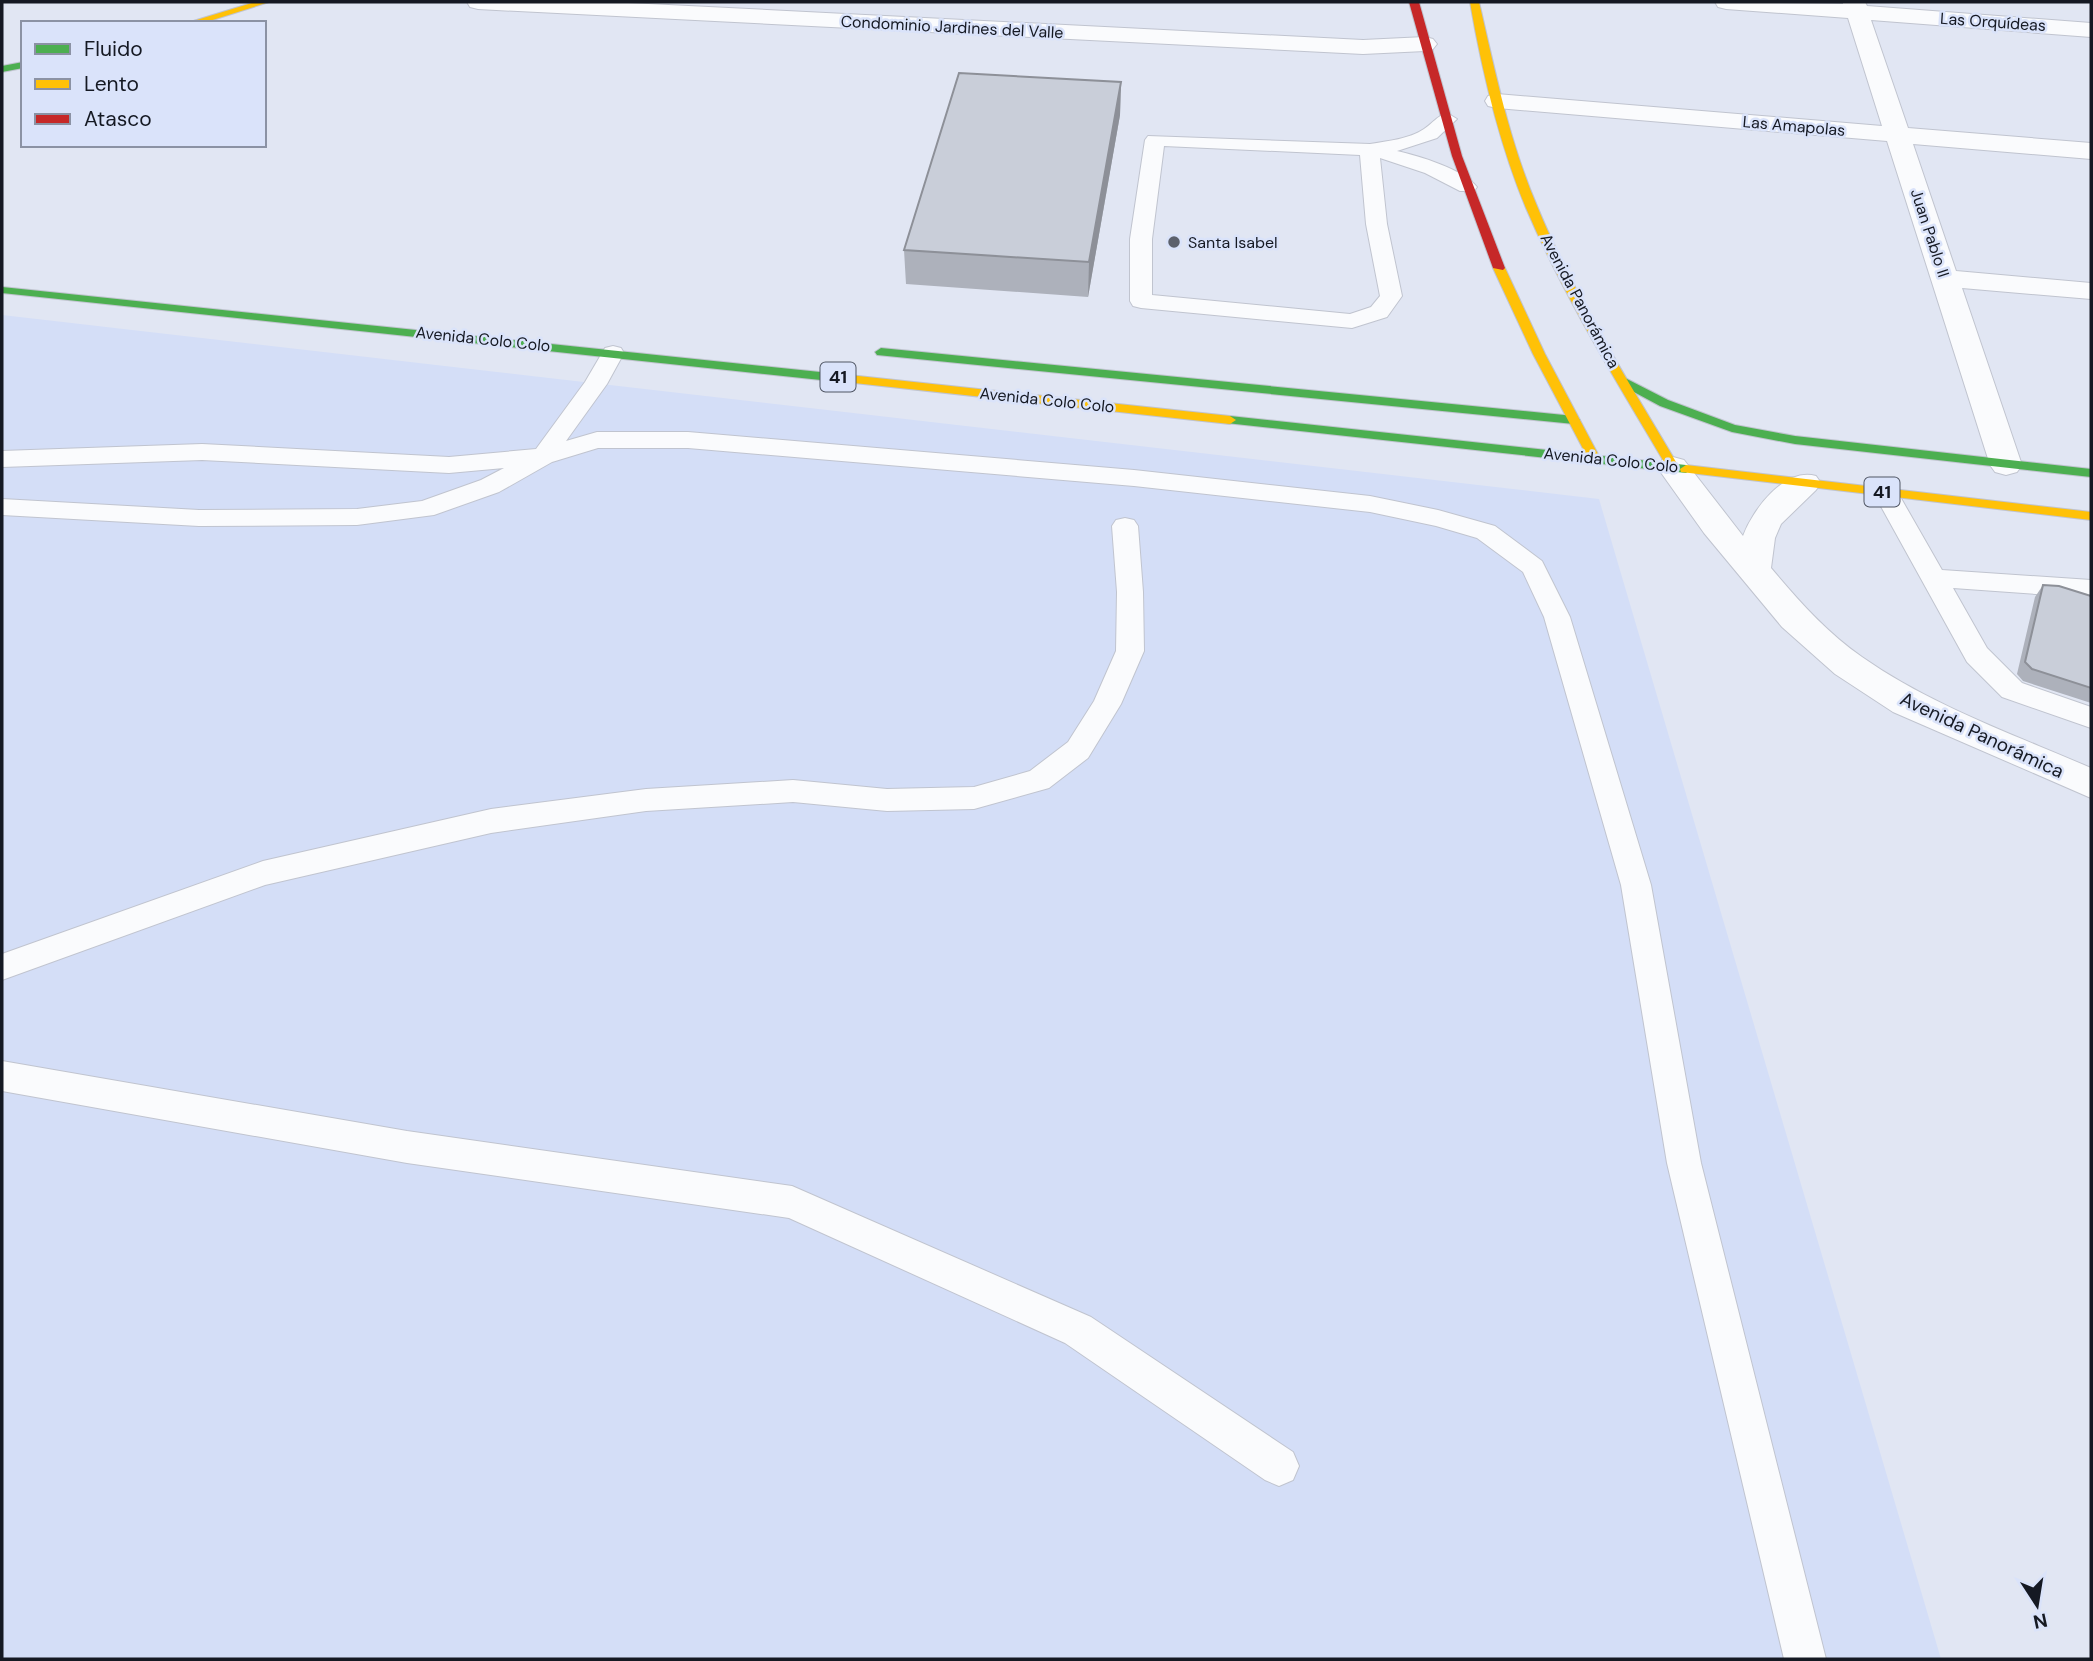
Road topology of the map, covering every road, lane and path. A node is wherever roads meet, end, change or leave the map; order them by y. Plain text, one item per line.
1 (264, 2) edge
2 (478, 2) edge
3 (1414, 2) edge
4 (1474, 2) edge
5 (1727, 2) edge
6 (1856, 7) edge
7 (199, 21) edge
8 (2091, 30) edge
9 (1425, 44) junction
10 (21, 65) edge
11 (2, 69) edge
12 (1497, 101) junction
13 (1447, 119) junction
14 (1898, 134) junction
15 (1370, 150) junction
16 (2091, 151) edge
17 (1467, 187) junction
18 (1945, 278) junction
19 (2, 290) edge
20 (2091, 291) edge
21 (881, 352) dead end
22 (613, 353) junction
23 (1625, 382) junction
24 (1574, 420) junction
25 (543, 456) junction
26 (1594, 458) junction
27 (2, 459) edge
28 (2006, 465) junction
29 (1673, 467) junction
30 (2091, 473) edge
31 (1805, 483) junction
32 (1885, 492) junction
33 (2, 507) edge
34 (82, 511) junction
35 (2091, 516) edge
36 (2, 526) edge
37 (1125, 526) dead end
38 (1754, 568) junction
39 (1934, 578) junction
40 (2091, 589) edge
41 (2091, 718) edge
42 (2091, 784) edge
43 (2, 967) edge
44 (2, 1076) edge
45 (1279, 1466) dead end
46 (1805, 1659) edge

1 - 7 street
2 - 9 street, Condominio Jardines del Valle
3 - 9 street
4 - 12 street, Avenida Panorámica
5 - 6 street, Las Orquídeas
6 - 8 street, Las Orquídeas
6 - 14 street, Juan Pablo II
9 - 13 street
10 - 11 street
12 - 14 street, Las Amapolas
12 - 23 street, Avenida Panorámica
13 - 15 lane
13 - 17 street
14 - 16 street, Las Amapolas
14 - 18 street, Juan Pablo II
15 - 15 lane
15 - 17 lane
17 - 24 street
18 - 20 street
18 - 28 street, Juan Pablo II
19 - 22 street, Avenida Colo Colo / 41
21 - 24 street, Avenida Colo Colo
22 - 25 lane
22 - 26 street, Avenida Colo Colo / 41
23 - 28 street
23 - 29 street, Avenida Panorámica
24 - 26 street
25 - 27 lane
25 - 34 lane
25 - 46 lane
26 - 29 street, Avenida Colo Colo / 41
28 - 30 street
29 - 31 street, Avenida Colo Colo / 41
29 - 38 street, Avenida Panorámica
31 - 32 street, Avenida Colo Colo / 41
31 - 38 street
32 - 35 street, Avenida Colo Colo / 41
32 - 39 lane
33 - 34 lane
34 - 36 lane
37 - 43 lane
38 - 42 street, Avenida Panorámica
39 - 40 lane
39 - 41 lane
44 - 45 lane

